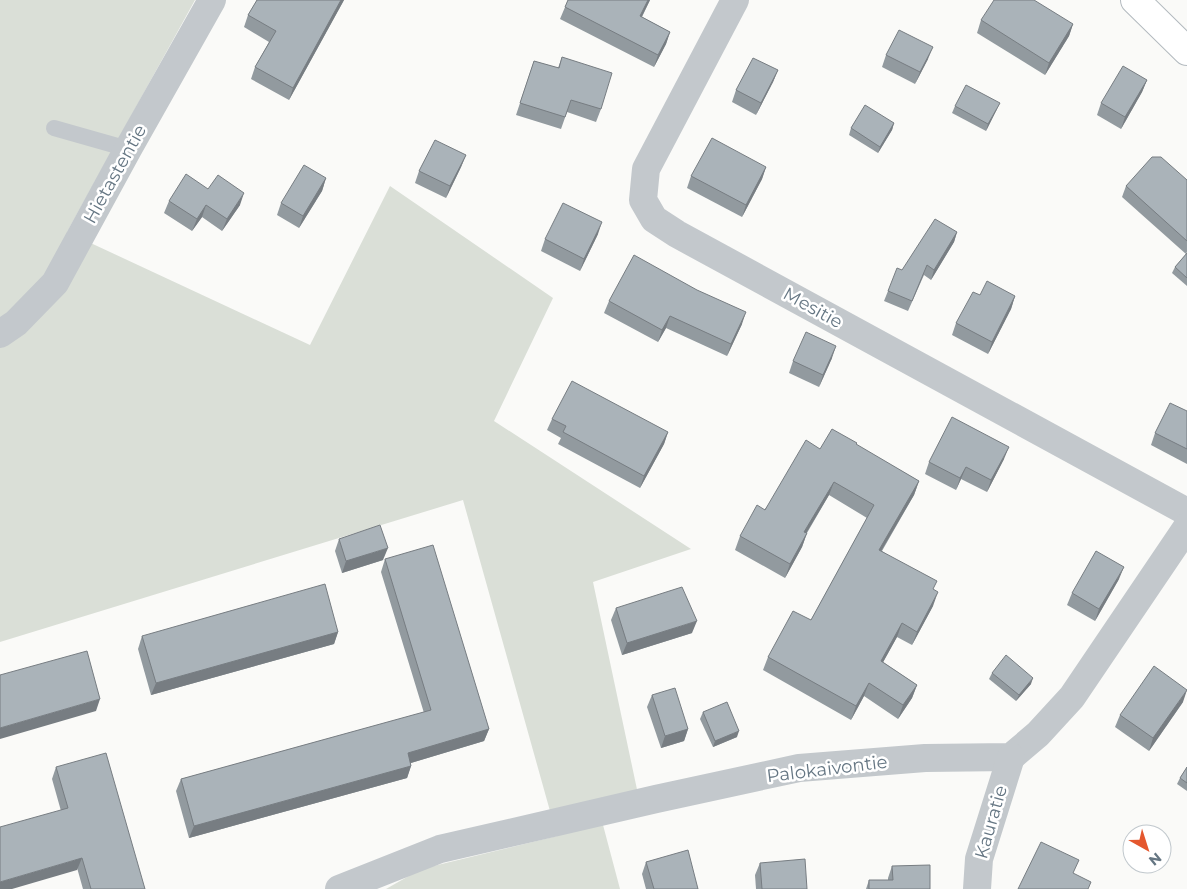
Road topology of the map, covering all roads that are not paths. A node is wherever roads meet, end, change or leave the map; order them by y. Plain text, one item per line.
1 (212, 0) edge
2 (735, 0) edge
3 (1134, 0) edge
4 (1187, 51) edge
5 (54, 128) dead end
6 (128, 149) junction
7 (0, 334) edge
8 (1187, 512) edge
9 (1187, 528) edge
10 (1011, 756) junction
11 (339, 889) edge
12 (977, 889) edge

1 - 6 street, Hietastentie
2 - 8 street, Mesitie
3 - 4 street
5 - 6 lane
6 - 7 street, Hietastentie
9 - 10 street
10 - 11 street, Palokaivontie
10 - 12 street, Kauratie

